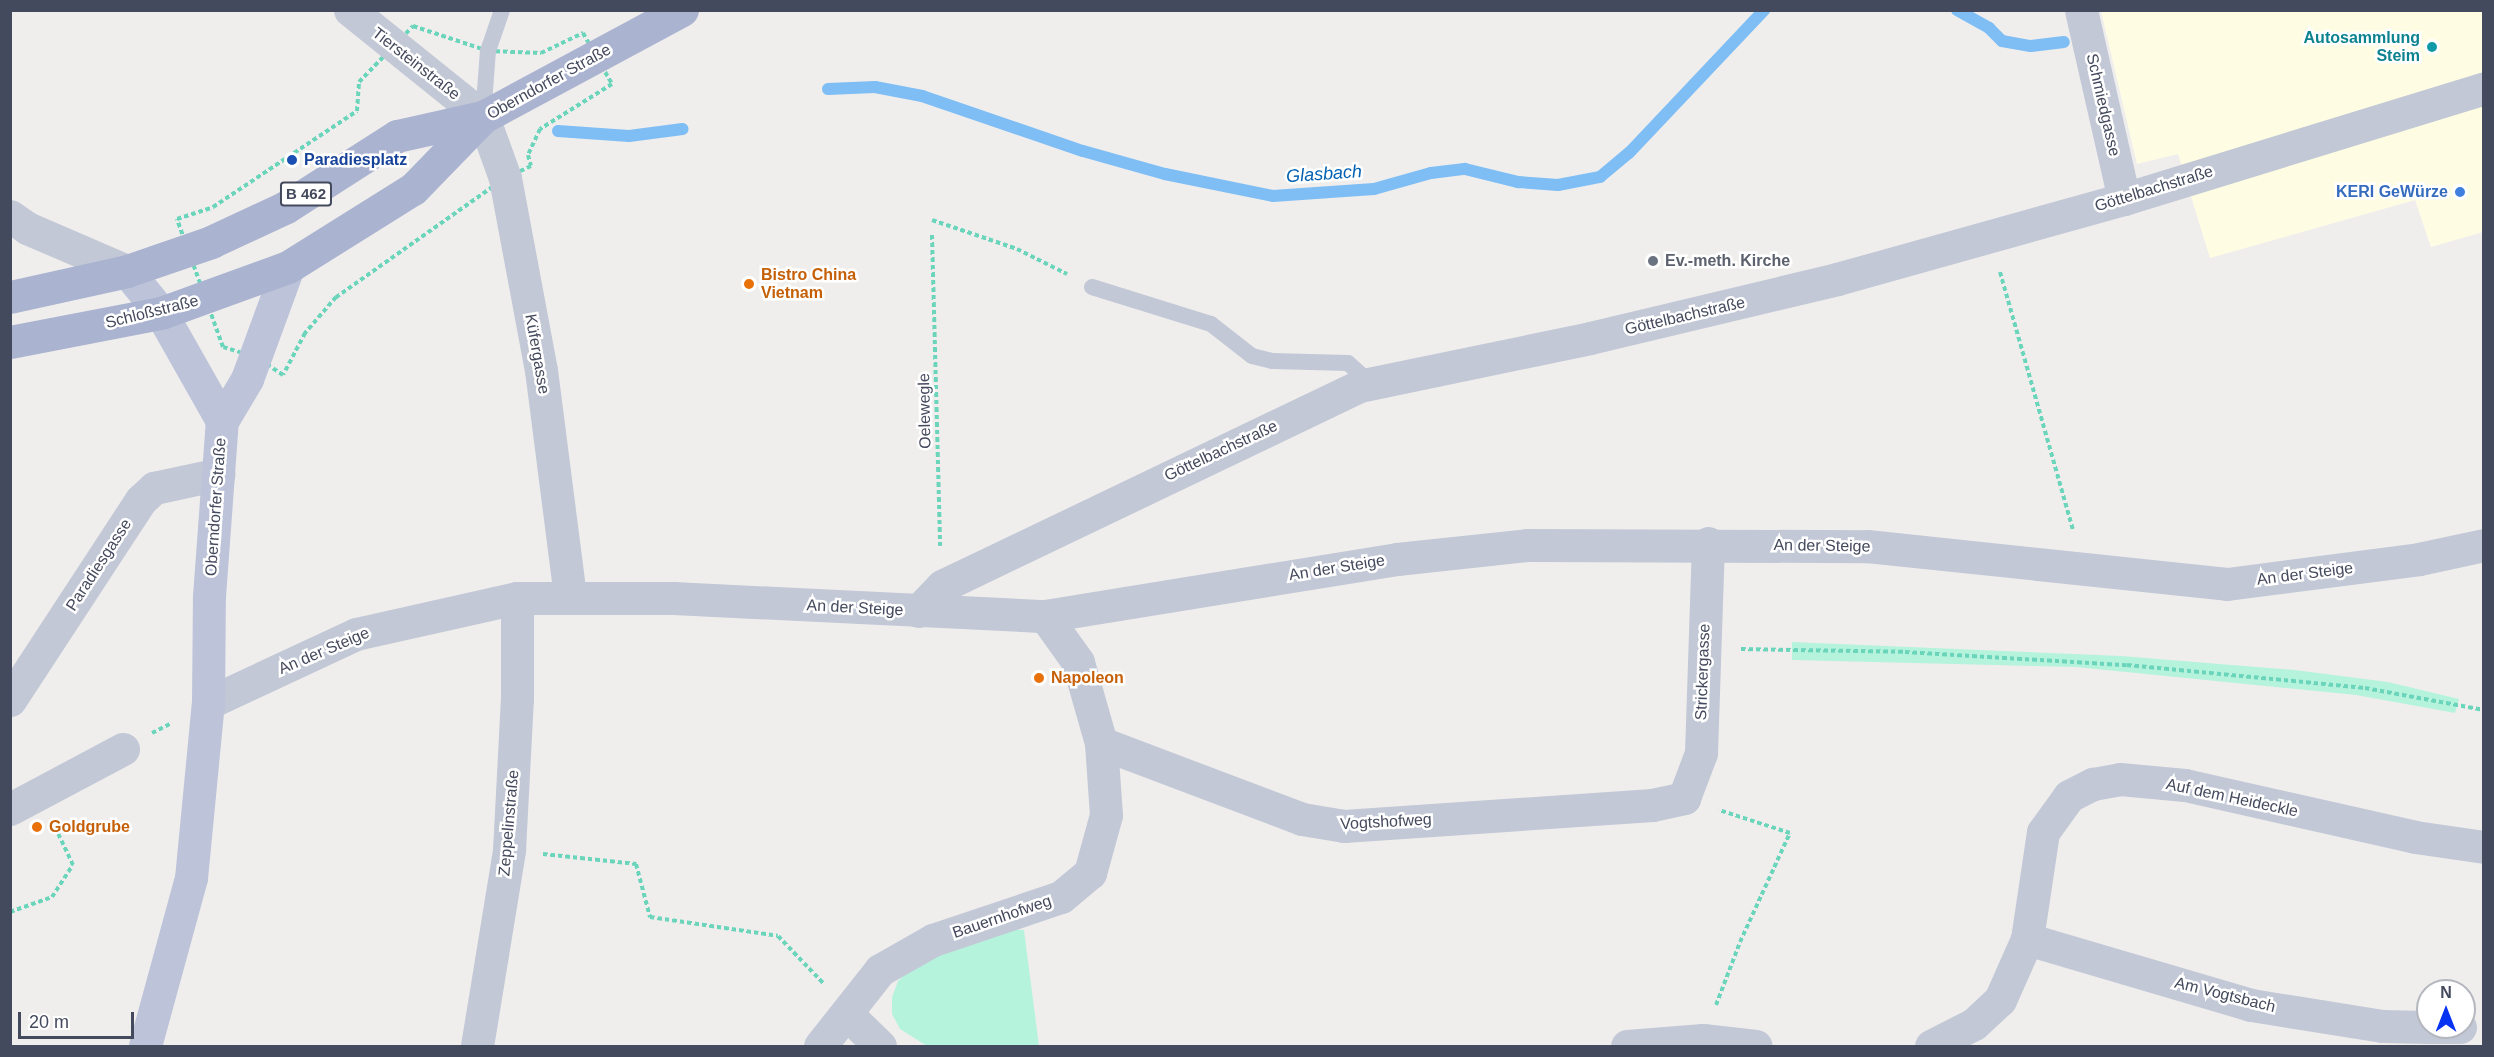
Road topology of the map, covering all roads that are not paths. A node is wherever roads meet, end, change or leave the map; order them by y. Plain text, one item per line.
1 (351, 10) edge
2 (502, 10) edge
3 (682, 10) edge
4 (2081, 10) edge
5 (2484, 88) edge
6 (483, 117) junction
7 (2124, 199) junction
8 (10, 216) edge
9 (288, 267) junction
10 (128, 271) junction
11 (1092, 286) road end
12 (10, 297) edge
13 (161, 313) junction
14 (10, 342) edge
15 (1371, 384) junction
16 (222, 421) junction
17 (219, 474) junction
18 (1708, 543) junction
19 (2484, 545) edge
20 (570, 596) junction
21 (517, 598) junction
22 (918, 611) junction
23 (1045, 616) junction
24 (10, 700) edge
25 (208, 703) junction
26 (1101, 743) junction
27 (123, 749) road end
28 (1684, 798) joint
29 (10, 809) edge
30 (2484, 847) edge
31 (2027, 939) junction
32 (848, 1012) junction
33 (2416, 1027) edge
34 (145, 1047) edge
35 (477, 1047) edge
36 (820, 1047) edge
37 (880, 1047) edge
38 (1627, 1047) edge
39 (1755, 1047) edge
40 (1931, 1047) edge

1 - 6 street, Tiersteinstraße
2 - 6 lane
3 - 6 main road, Oberndorfer Straße / B 462
4 - 7 street, Schmiedgasse
5 - 7 street, Göttelbachstraße
6 - 9 main road, Oberndorfer Straße / B 462
6 - 10 main road, B 462
6 - 20 street, Küfergasse
7 - 15 street, Göttelbachstraße
8 - 10 street
9 - 13 main road, Schloßstraße / B 462
9 - 16 main road, Oberndorfer Straße
10 - 12 main road, B 462
10 - 13 main road
11 - 15 lane
13 - 14 main road, Schloßstraße / B 462
13 - 16 main road
15 - 22 street, Göttelbachstraße
16 - 17 main road, Oberndorfer Straße
17 - 24 street, Paradiesgasse
17 - 25 main road, Oberndorfer Straße
18 - 19 street, An der Steige
18 - 23 street, An der Steige
18 - 28 street, Strickergasse
20 - 21 street, An der Steige
20 - 22 street, An der Steige
21 - 25 street, An der Steige
21 - 35 street, Zeppelinstraße
22 - 23 street, An der Steige
23 - 26 street, Bauernhofweg
25 - 34 main road, Oberndorfer Straße
26 - 28 street, Vogtshofweg
26 - 32 street, Bauernhofweg
27 - 29 street
30 - 31 street, Auf dem Heideckle
31 - 33 street, Am Vogtsbach
31 - 40 street, Auf dem Heideckle
32 - 36 street, Bauernhofweg
32 - 37 street
38 - 39 street

